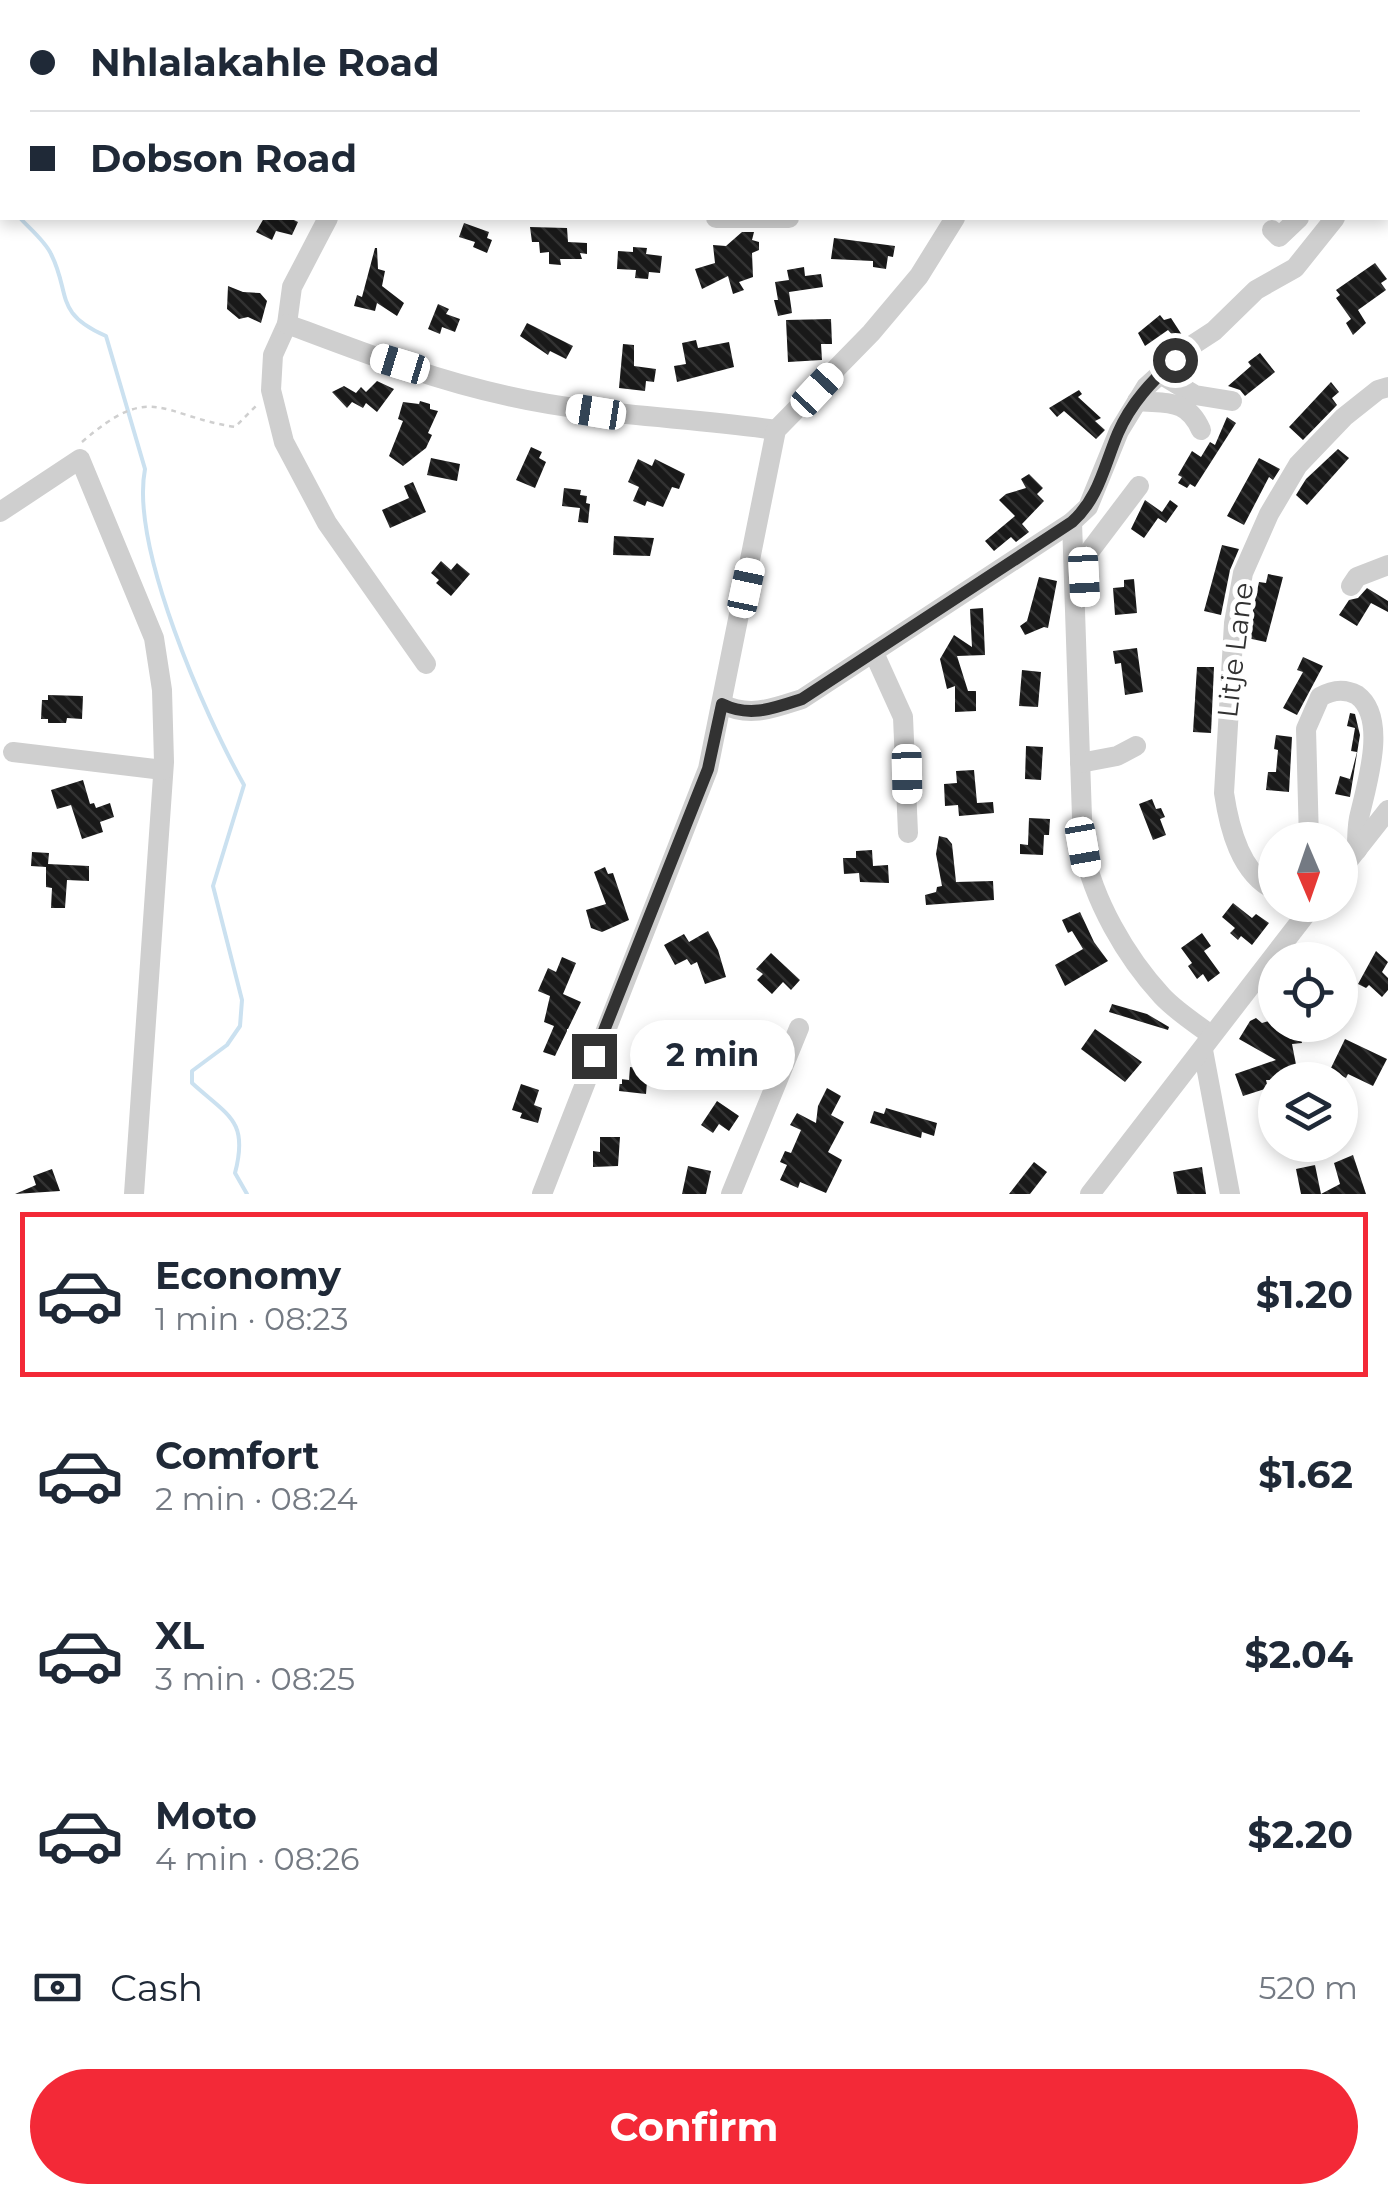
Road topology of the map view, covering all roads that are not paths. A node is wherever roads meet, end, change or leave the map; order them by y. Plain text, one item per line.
1 (751, 0) edge
2 (766, 0) edge
3 (327, 220) edge
4 (954, 220) edge
5 (1297, 220) edge
6 (1333, 220) edge
7 (1272, 230) dead end
8 (288, 324) junction
9 (1160, 374) junction
10 (1388, 387) edge
11 (1137, 400) junction
12 (1232, 401) dead end
13 (776, 430) junction
14 (1200, 430) dead end
15 (1140, 486) dead end
16 (0, 512) edge
17 (1072, 522) junction
18 (1388, 565) edge
19 (1351, 586) dead end
20 (1076, 643) junction
21 (874, 653) junction
22 (426, 664) dead end
23 (722, 704) junction
24 (1136, 746) dead end
25 (13, 752) dead end
26 (1080, 764) junction
27 (163, 770) junction
28 (1388, 810) edge
29 (1308, 822) edge
30 (1358, 823) edge
31 (908, 833) dead end
32 (1358, 849) edge
33 (1258, 876) edge
34 (1300, 922) edge
35 (798, 1028) dead end
36 (1207, 1042) junction
37 (134, 1194) edge
38 (542, 1194) edge
39 (730, 1194) edge
40 (1090, 1194) edge
41 (1230, 1194) edge

1 - 2 street
3 - 8 street
4 - 13 street
5 - 7 street
6 - 9 street
8 - 13 street
8 - 22 street
9 - 11 street
9 - 12 street
10 - 33 street, Litje Lane
11 - 14 street
11 - 17 street
13 - 23 street
15 - 20 street
16 - 27 street
17 - 20 street
17 - 21 street
18 - 19 street
20 - 26 street
21 - 23 street
21 - 31 street
23 - 38 street
24 - 26 street
25 - 27 street
26 - 36 street
27 - 37 street
28 - 32 street
29 - 30 street
34 - 36 street
35 - 39 street
36 - 40 street
36 - 41 street

